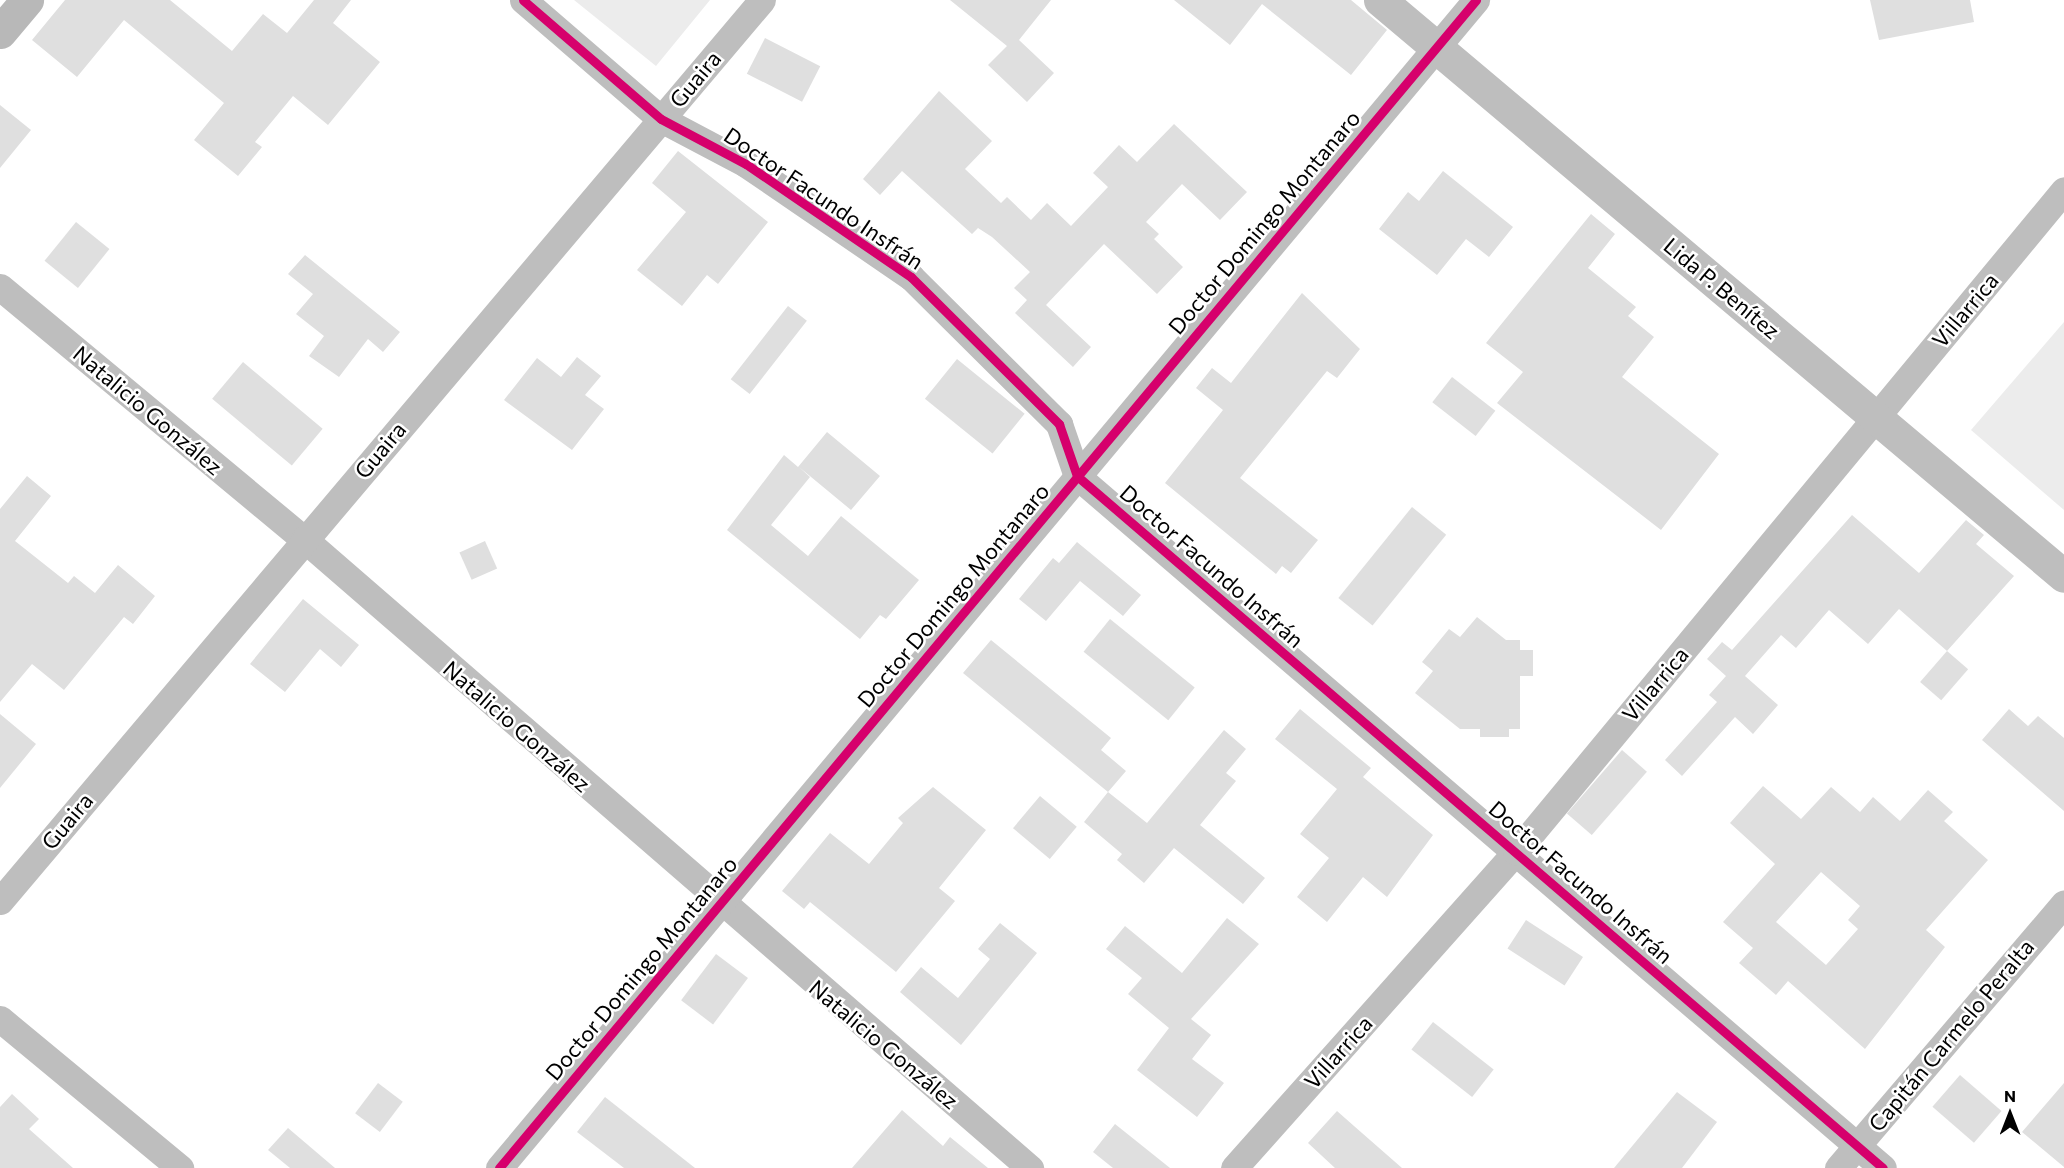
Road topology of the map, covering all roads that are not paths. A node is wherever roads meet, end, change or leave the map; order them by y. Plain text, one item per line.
1 (27, 0) edge
2 (523, 0) edge
3 (762, 0) edge
4 (1380, 0) edge
5 (1476, 0) edge
6 (0, 32) edge
7 (1436, 48) junction
8 (662, 118) junction
9 (2064, 190) edge
10 (0, 287) edge
11 (1876, 417) junction
12 (1077, 476) junction
13 (304, 539) junction
14 (2064, 576) edge
15 (1516, 852) junction
16 (0, 901) edge
17 (2064, 903) edge
18 (720, 904) junction
19 (0, 1019) edge
20 (1857, 1146) junction
21 (180, 1168) edge
22 (499, 1168) edge
23 (1030, 1168) edge
24 (1234, 1168) edge
25 (1838, 1168) edge
26 (1883, 1168) edge

1 - 6 main road
2 - 8 street, Doctor Facundo Insfrán
3 - 8 street, Guaira
4 - 7 street, Lida P. Benítez
5 - 7 street, Doctor Domingo Montanaro
7 - 11 street, Lida P. Benítez
7 - 12 street, Doctor Domingo Montanaro
8 - 12 street, Doctor Facundo Insfrán
8 - 13 street, Guaira
9 - 11 street, Villarrica
10 - 13 street, Natalicio González
11 - 14 street, Lida P. Benítez
11 - 15 street, Villarrica
12 - 15 street, Doctor Facundo Insfrán
12 - 18 street, Doctor Domingo Montanaro
13 - 16 street, Guaira
13 - 18 street, Natalicio González
15 - 20 street, Doctor Facundo Insfrán
15 - 24 street, Villarrica
17 - 20 street, Capitán Carmelo Peralta
18 - 22 street, Doctor Domingo Montanaro
18 - 23 street, Natalicio González
19 - 21 street
20 - 25 street, Capitán Carmelo Peralta
20 - 26 street, Doctor Facundo Insfrán

